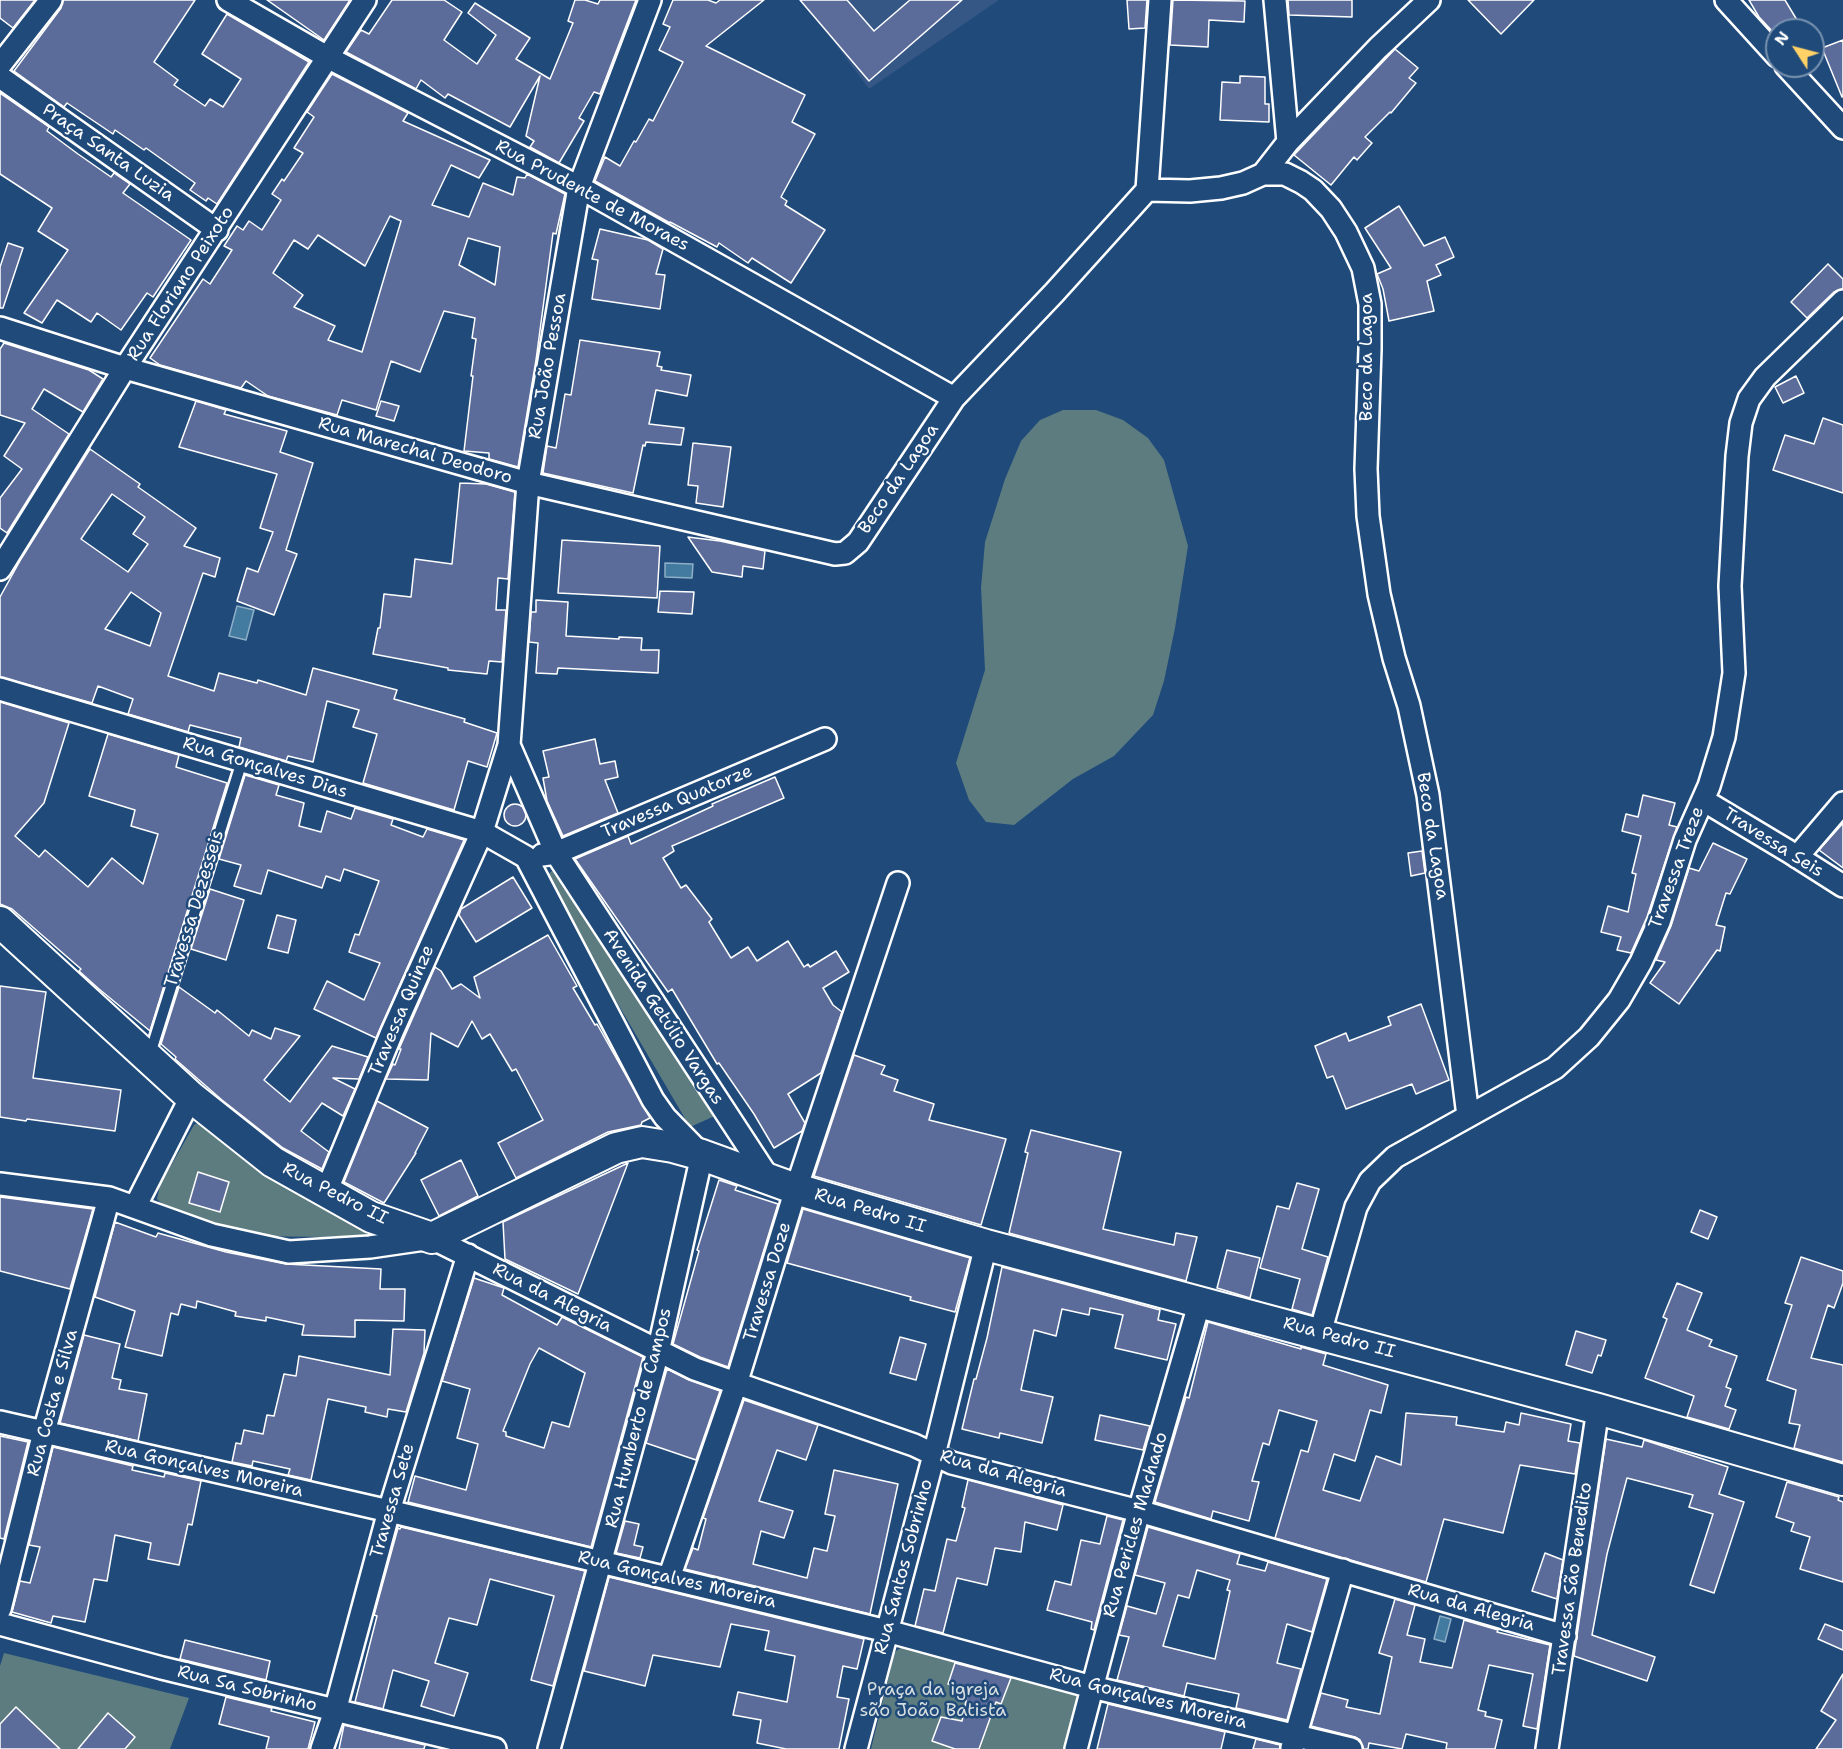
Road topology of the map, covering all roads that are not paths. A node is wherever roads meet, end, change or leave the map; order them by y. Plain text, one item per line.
1 (51, 0) edge
2 (228, 0) edge
3 (365, 0) edge
4 (650, 0) edge
5 (1160, 0) edge
6 (1275, 0) edge
7 (1429, 0) edge
8 (1726, 0) edge
9 (1765, 43) edge
10 (329, 58) junction
11 (0, 65) edge
12 (0, 77) edge
13 (1797, 78) edge
14 (1843, 128) edge
15 (1288, 142) junction
16 (1263, 174) junction
17 (579, 187) junction
18 (1146, 190) junction
19 (217, 230) junction
20 (1843, 301) edge
21 (0, 328) edge
22 (125, 368) junction
23 (954, 398) junction
24 (528, 483) junction
25 (835, 554) joint
26 (0, 569) edge
27 (0, 689) edge
28 (825, 739) dead end
29 (509, 745) junction
30 (242, 761) junction
31 (1703, 800) junction
32 (1843, 803) edge
33 (482, 832) junction
34 (556, 853) junction
35 (526, 856) junction
36 (1797, 857) junction
37 (898, 883) dead end
38 (1843, 886) edge
39 (0, 922) edge
40 (149, 1057) junction
41 (191, 1097) junction
42 (1468, 1116) junction
43 (702, 1155) junction
44 (0, 1184) edge
45 (783, 1185) junction
46 (326, 1192) junction
47 (109, 1198) junction
48 (135, 1207) junction
49 (432, 1238) junction
50 (986, 1245) junction
51 (468, 1255) junction
52 (1200, 1301) junction
53 (1320, 1333) junction
54 (658, 1352) junction
55 (736, 1384) junction
56 (1598, 1408) junction
57 (0, 1422) edge
58 (44, 1432) junction
59 (934, 1455) junction
60 (1843, 1480) edge
61 (389, 1511) junction
62 (1139, 1511) junction
63 (602, 1563) junction
64 (1343, 1570) junction
65 (669, 1578) junction
66 (0, 1610) edge
67 (0, 1624) edge
68 (887, 1631) junction
69 (1565, 1636) junction
70 (1092, 1687) junction
71 (335, 1711) junction
72 (1294, 1742) edge
73 (322, 1749) edge
74 (495, 1749) edge
75 (549, 1749) edge
76 (856, 1749) edge
77 (1076, 1749) edge
78 (1351, 1749) edge
79 (1547, 1749) edge

1 - 11 street
2 - 10 street, Rua Prudente de Moraes
3 - 10 street, Rua Floriano Peixoto
4 - 17 street, Rua João Pessoa
5 - 18 street
6 - 15 street
7 - 15 street
8 - 9 street
10 - 17 street, Rua Prudente de Moraes
10 - 19 street, Rua Floriano Peixoto
12 - 19 street, Praça Santa Luzia
13 - 14 street
15 - 16 street
16 - 18 street, Beco da Lagoa
16 - 42 street, Beco da Lagoa
17 - 23 street, Rua Prudente de Moraes
17 - 24 street, Rua João Pessoa
18 - 23 street, Beco da Lagoa
19 - 22 street, Rua Floriano Peixoto
20 - 31 street, Travessa Treze
21 - 22 street, Rua Marechal Deodoro
22 - 24 street, Rua Marechal Deodoro
22 - 26 street, Rua Floriano Peixoto
23 - 25 street, Beco da Lagoa
24 - 25 street, Rua Marechal Deodoro
24 - 29 street, Rua João Pessoa
27 - 30 street, Rua Gonçalves Dias
28 - 34 street, Travessa Quatorze
29 - 33 street, Rua João Pessoa
29 - 34 street, Rua João Pessoa
30 - 33 street, Rua Gonçalves Dias
30 - 40 lane, Travessa Dezesseis
31 - 36 street, Travessa Seis
31 - 42 street, Travessa Treze
32 - 36 street
33 - 35 street, Rua Gonçalves Dias
33 - 46 street, Travessa Quinze
34 - 35 street, Travessa Quatorze
34 - 45 street, Avenida Getúlio Vargas
35 - 43 street, Avenida Getúlio Vargas
36 - 38 street, Travessa Seis
37 - 45 street, Travessa Doze
39 - 40 street, Rua Pedro II
40 - 41 street, Rua Pedro II
41 - 46 street, Rua Pedro II
41 - 48 street
42 - 53 street, Travessa Treze
43 - 45 street, Rua Pedro II
43 - 49 street, Rua Pedro II
43 - 54 street, Rua Humberto de Campos
44 - 47 street
45 - 50 street, Rua Pedro II
45 - 55 street, Travessa Doze
46 - 49 street, Rua Pedro II
47 - 48 street
47 - 58 street, Rua Costa e Silva
48 - 49 street
49 - 51 street, Rua da Alegria
50 - 52 street, Rua Pedro II
50 - 59 street, Rua Santos Sobrinho
51 - 54 street, Rua da Alegria
51 - 61 street, Travessa Sete
52 - 53 street, Rua Pedro II
52 - 62 street, Rua Pericles Machado
53 - 56 street, Rua Pedro II
54 - 55 street, Rua da Alegria
54 - 63 street, Rua Humberto de Campos
55 - 59 street, Rua da Alegria
55 - 65 street, Travessa Doze
56 - 60 street, Rua Pedro II
56 - 69 street, Travessa São Benedito
57 - 58 street, Rua Gonçalves Moreira
58 - 61 street, Rua Gonçalves Moreira
58 - 66 street, Rua Costa e Silva
59 - 62 street, Rua da Alegria
59 - 68 street, Rua Santos Sobrinho
61 - 63 street, Rua Gonçalves Moreira
61 - 71 street, Travessa Sete
62 - 64 street, Rua da Alegria
62 - 70 street, Rua Pericles Machado
63 - 65 street, Rua Gonçalves Moreira
63 - 75 street, Rua Humberto de Campos
64 - 69 street, Rua da Alegria
64 - 72 street
65 - 68 street, Rua Gonçalves Moreira
67 - 71 street, Rua Sa Sobrinho
68 - 70 street, Rua Gonçalves Moreira
68 - 76 street, Rua Santos Sobrinho
69 - 79 street, Travessa São Benedito
70 - 72 street, Rua Gonçalves Moreira
70 - 77 street, Rua Pericles Machado
71 - 73 street, Travessa Sete
71 - 74 street, Rua Sa Sobrinho
72 - 78 street, Rua Gonçalves Moreira

